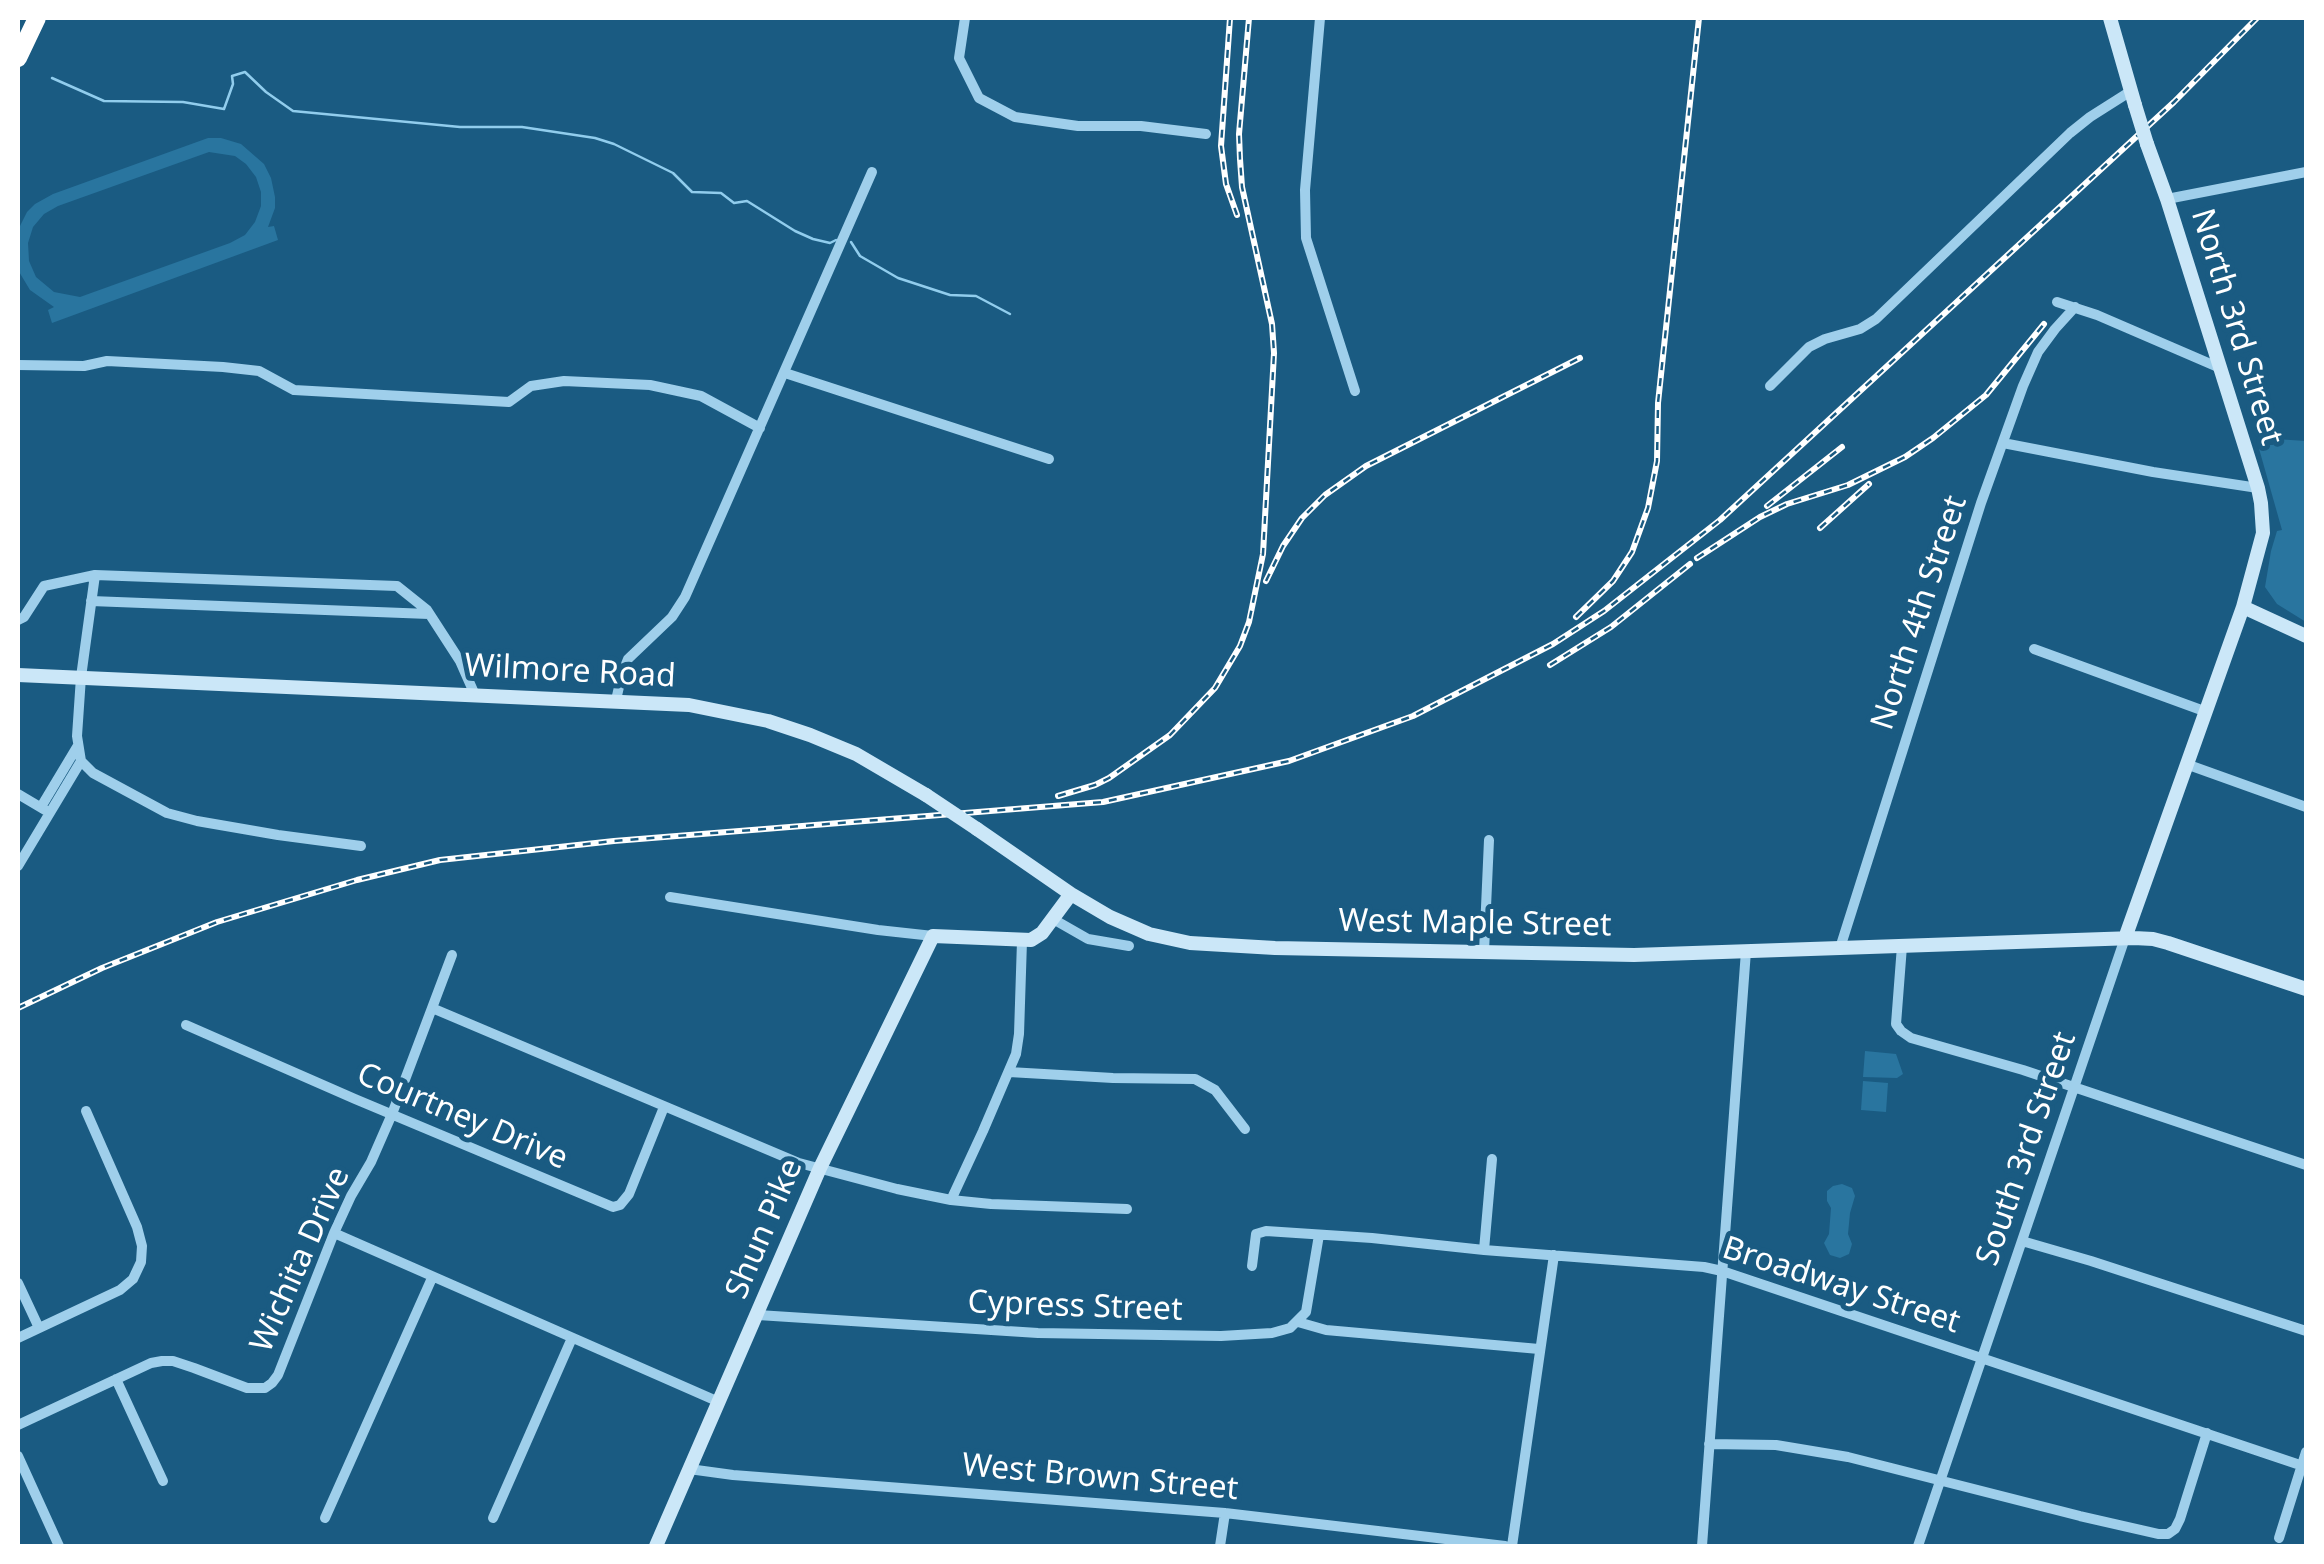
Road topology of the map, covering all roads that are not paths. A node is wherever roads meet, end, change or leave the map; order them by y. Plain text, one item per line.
1 (36, 18) edge
2 (965, 18) edge
3 (1320, 18) edge
4 (2110, 18) edge
5 (18, 58) edge
6 (2133, 98) junction
7 (1206, 134) dead end
8 (872, 172) dead end
9 (2306, 172) edge
10 (2167, 199) junction
11 (2057, 302) dead end
12 (2075, 307) junction
13 (18, 365) edge
14 (2220, 368) junction
15 (784, 373) junction
16 (1770, 386) dead end
17 (1355, 392) dead end
18 (760, 428) junction
19 (2003, 443) junction
20 (1049, 458) dead end
21 (2258, 488) junction
22 (95, 575) junction
23 (91, 601) junction
24 (2243, 607) junction
25 (429, 614) junction
26 (18, 620) edge
27 (2306, 636) edge
28 (2034, 650) dead end
29 (18, 674) edge
30 (81, 677) junction
31 (475, 695) junction
32 (616, 700) junction
33 (2204, 711) junction
34 (77, 746) junction
35 (81, 761) junction
36 (2186, 764) junction
37 (18, 794) edge
38 (2306, 807) edge
39 (46, 810) junction
40 (1489, 840) dead end
41 (361, 846) dead end
42 (18, 866) edge
43 (1071, 894) junction
44 (670, 897) dead end
45 (1053, 919) junction
46 (933, 936) junction
47 (2125, 938) junction
48 (1022, 941) junction
49 (1129, 946) dead end
50 (1902, 946) junction
51 (1840, 948) junction
52 (1746, 951) junction
53 (1484, 952) junction
54 (452, 955) dead end
55 (2306, 989) edge
56 (432, 1008) junction
57 (186, 1024) dead end
58 (1009, 1072) junction
59 (2074, 1088) junction
60 (664, 1107) junction
61 (86, 1111) dead end
62 (392, 1114) junction
63 (1245, 1129) dead end
64 (1492, 1158) dead end
65 (2305, 1161) edge
66 (820, 1168) junction
67 (951, 1200) junction
68 (1127, 1209) dead end
69 (334, 1234) junction
70 (1319, 1235) junction
71 (2022, 1241) junction
72 (1484, 1250) junction
73 (1554, 1255) junction
74 (1252, 1266) dead end
75 (1722, 1270) junction
76 (432, 1278) junction
77 (18, 1283) edge
78 (758, 1314) junction
79 (1298, 1322) junction
80 (39, 1328) junction
81 (2306, 1331) edge
82 (18, 1338) edge
83 (572, 1338) junction
84 (1539, 1349) junction
85 (1982, 1358) junction
86 (116, 1379) junction
87 (720, 1402) junction
88 (18, 1426) edge
89 (2207, 1433) junction
90 (1709, 1444) junction
91 (2306, 1452) edge
92 (18, 1456) edge
93 (2304, 1466) edge
94 (689, 1470) junction
95 (1940, 1480) junction
96 (163, 1481) dead end
97 (1225, 1513) junction
98 (325, 1518) dead end
99 (493, 1518) dead end
100 (2280, 1538) dead end
101 (60, 1546) edge
102 (656, 1546) edge
103 (1220, 1546) edge
104 (1509, 1546) edge
105 (1702, 1546) edge
106 (1918, 1546) edge

1 - 5 highway
2 - 7 street
3 - 17 street
4 - 6 main road, North 3rd Street
6 - 10 main road, North 3rd Street, bridge
6 - 16 street
8 - 15 street
9 - 10 street
10 - 14 main road, North 3rd Street
11 - 12 street
12 - 14 street
12 - 19 street, North 4th Street
13 - 18 street
14 - 21 main road, North 3rd Street
15 - 18 street
15 - 20 street
18 - 32 street
19 - 21 street
19 - 51 street, North 4th Street
21 - 24 main road, North 3rd Street
22 - 23 street
22 - 25 street
22 - 26 street
23 - 25 street
23 - 30 street
24 - 27 main road
24 - 33 main road, North 3rd Street
25 - 31 street
28 - 33 street
29 - 30 main road, Wilmore Road
30 - 31 main road, Wilmore Road
30 - 34 street
31 - 32 main road, Wilmore Road
32 - 43 main road, Wilmore Road, bridge
33 - 36 main road, North 3rd Street
34 - 35 street
34 - 39 street
35 - 39 street
35 - 41 street
36 - 38 street
36 - 47 main road, North 3rd Street
37 - 39 street
39 - 42 street
40 - 53 street
43 - 45 main road
43 - 53 main road, West Maple Street
44 - 46 street
45 - 48 main road
45 - 49 street
46 - 48 main road
46 - 66 main road, Shun Pike
47 - 50 main road, West Maple Street
47 - 55 main road, West Maple Street
47 - 59 street, South 3rd Street
48 - 58 street
50 - 51 main road, West Maple Street
50 - 59 street
51 - 52 main road, West Maple Street
52 - 53 main road, West Maple Street
52 - 75 street
54 - 56 street, Wichita Drive
56 - 60 street
56 - 62 street, Wichita Drive
57 - 62 street, Courtney Drive
58 - 63 street
58 - 67 street
59 - 65 street
59 - 71 street, South 3rd Street
60 - 62 street, Courtney Drive
60 - 66 street
61 - 80 street
62 - 69 street, Wichita Drive
64 - 72 street
66 - 67 street
66 - 78 main road, Shun Pike
67 - 68 street
69 - 76 street
69 - 86 street, Wichita Drive
70 - 72 street, Broadway Street
70 - 74 street, Broadway Street
70 - 79 street
71 - 81 street
71 - 85 street, South 3rd Street
72 - 73 street, Broadway Street
73 - 75 street, Broadway Street
73 - 84 street
75 - 85 street, Broadway Street
75 - 90 street
76 - 83 street
76 - 98 street
77 - 80 street
78 - 79 street, Cypress Street
78 - 87 main road, Shun Pike
79 - 84 street
80 - 82 street
83 - 87 street
83 - 99 street
84 - 104 street
85 - 89 street, Broadway Street
85 - 95 street, South 3rd Street
86 - 88 street, Wichita Drive
86 - 96 street
87 - 94 main road, Shun Pike
89 - 93 street, Broadway Street
89 - 95 street
90 - 95 street
90 - 105 street
91 - 93 street
92 - 101 street
93 - 100 street
94 - 97 street, West Brown Street
94 - 102 main road, Shun Pike
95 - 106 street, South 3rd Street
97 - 103 street
97 - 104 street, West Brown Street

